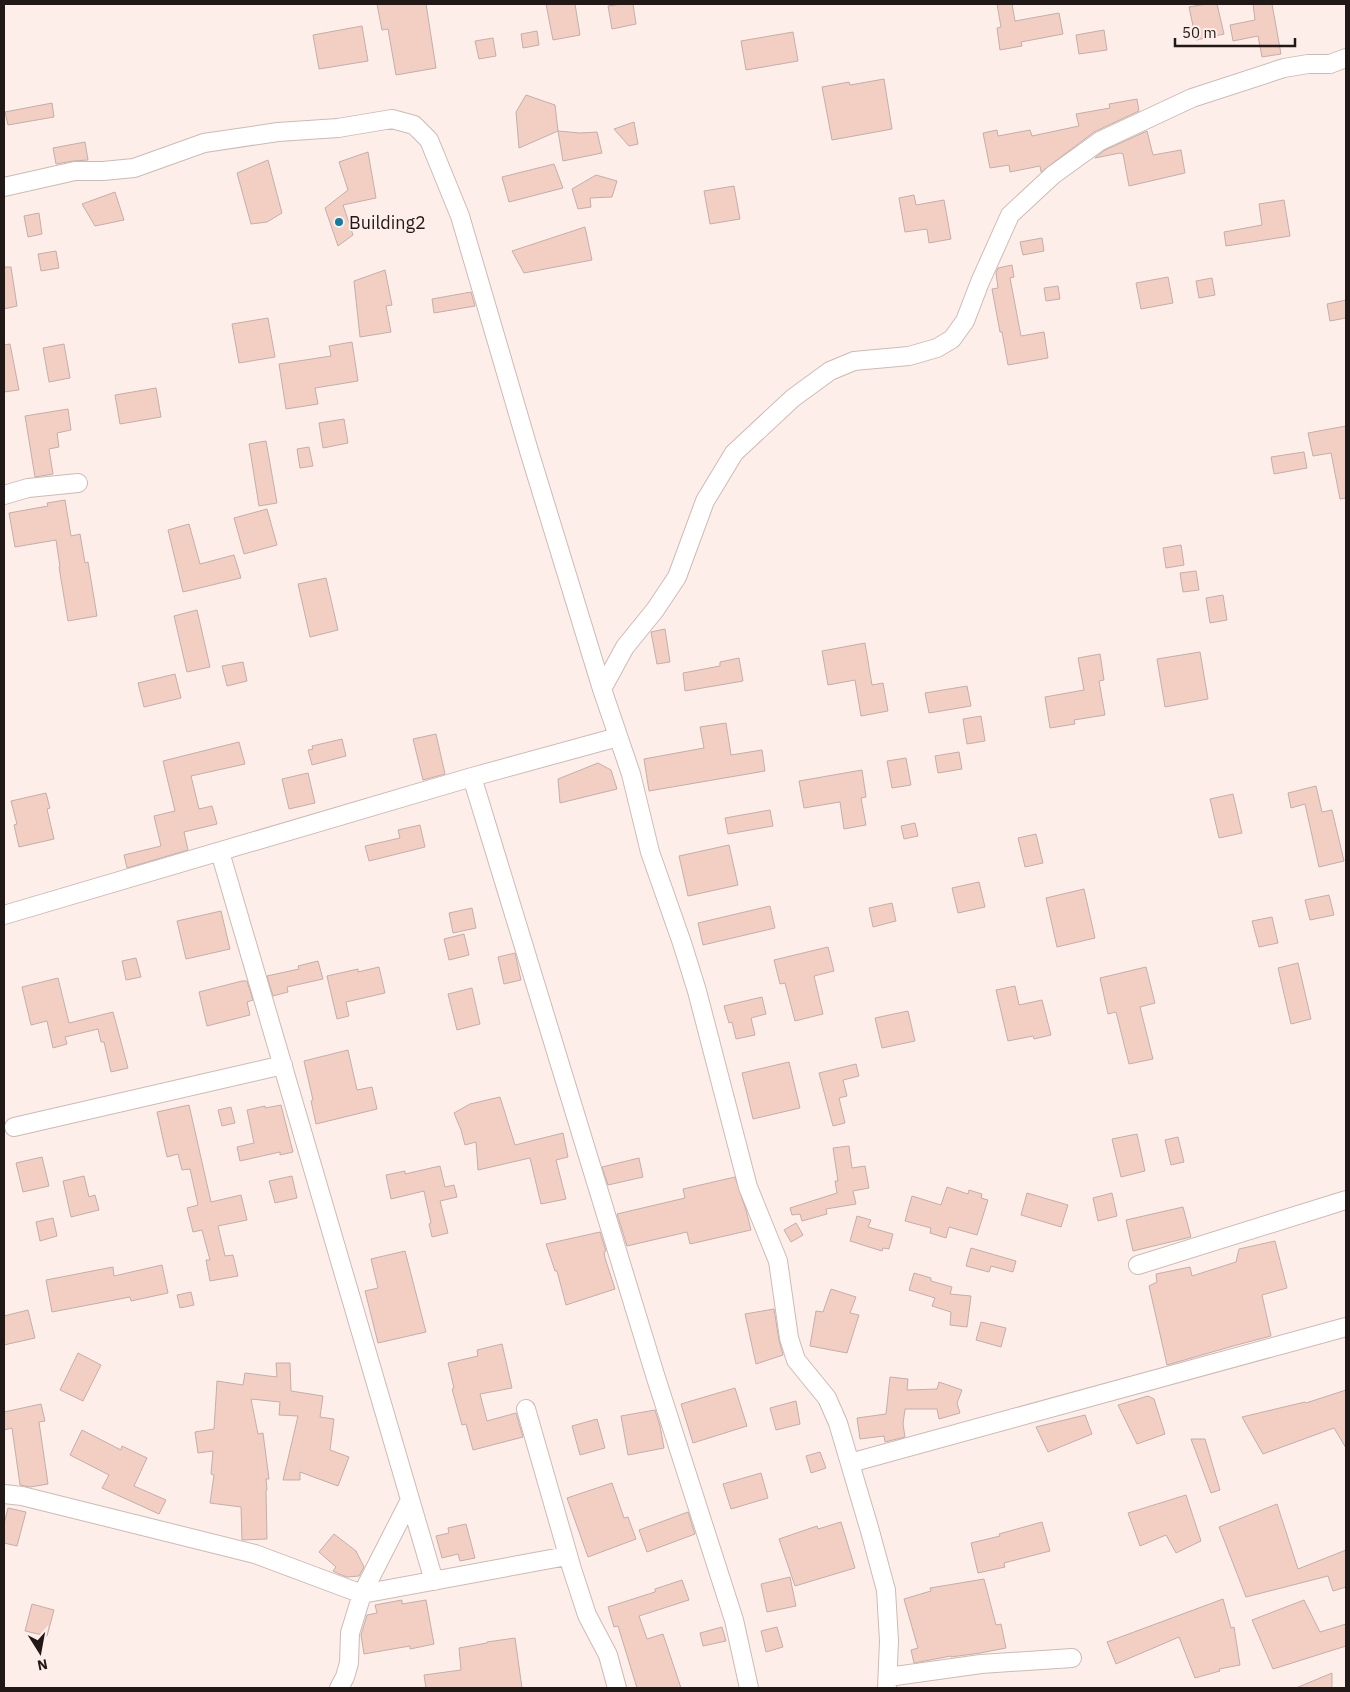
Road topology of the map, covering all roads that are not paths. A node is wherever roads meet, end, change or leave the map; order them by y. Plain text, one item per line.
1 (1346, 58) edge
2 (4, 187) edge
3 (78, 483) dead end
4 (4, 494) edge
5 (602, 689) junction
6 (618, 737) junction
7 (472, 777) junction
8 (220, 852) junction
9 (4, 915) edge
10 (282, 1064) junction
11 (14, 1127) dead end
12 (1346, 1200) edge
13 (1138, 1265) dead end
14 (1346, 1327) edge
15 (526, 1409) dead end
16 (850, 1464) junction
17 (4, 1494) edge
18 (410, 1500) junction
19 (567, 1556) junction
20 (434, 1581) junction
21 (362, 1594) junction
22 (1072, 1658) dead end
23 (887, 1682) edge
24 (339, 1688) edge
25 (617, 1688) edge
26 (749, 1688) edge

1 - 5 street
2 - 5 street
3 - 4 street
5 - 6 street
6 - 7 street
6 - 16 street
7 - 8 street
7 - 26 street
8 - 9 street
8 - 10 street
10 - 11 street
10 - 18 street
12 - 13 street
14 - 16 street
15 - 19 street
16 - 23 street
17 - 21 street
18 - 20 street
18 - 21 street
19 - 20 street
19 - 25 street
20 - 21 street
21 - 24 street
22 - 23 street

